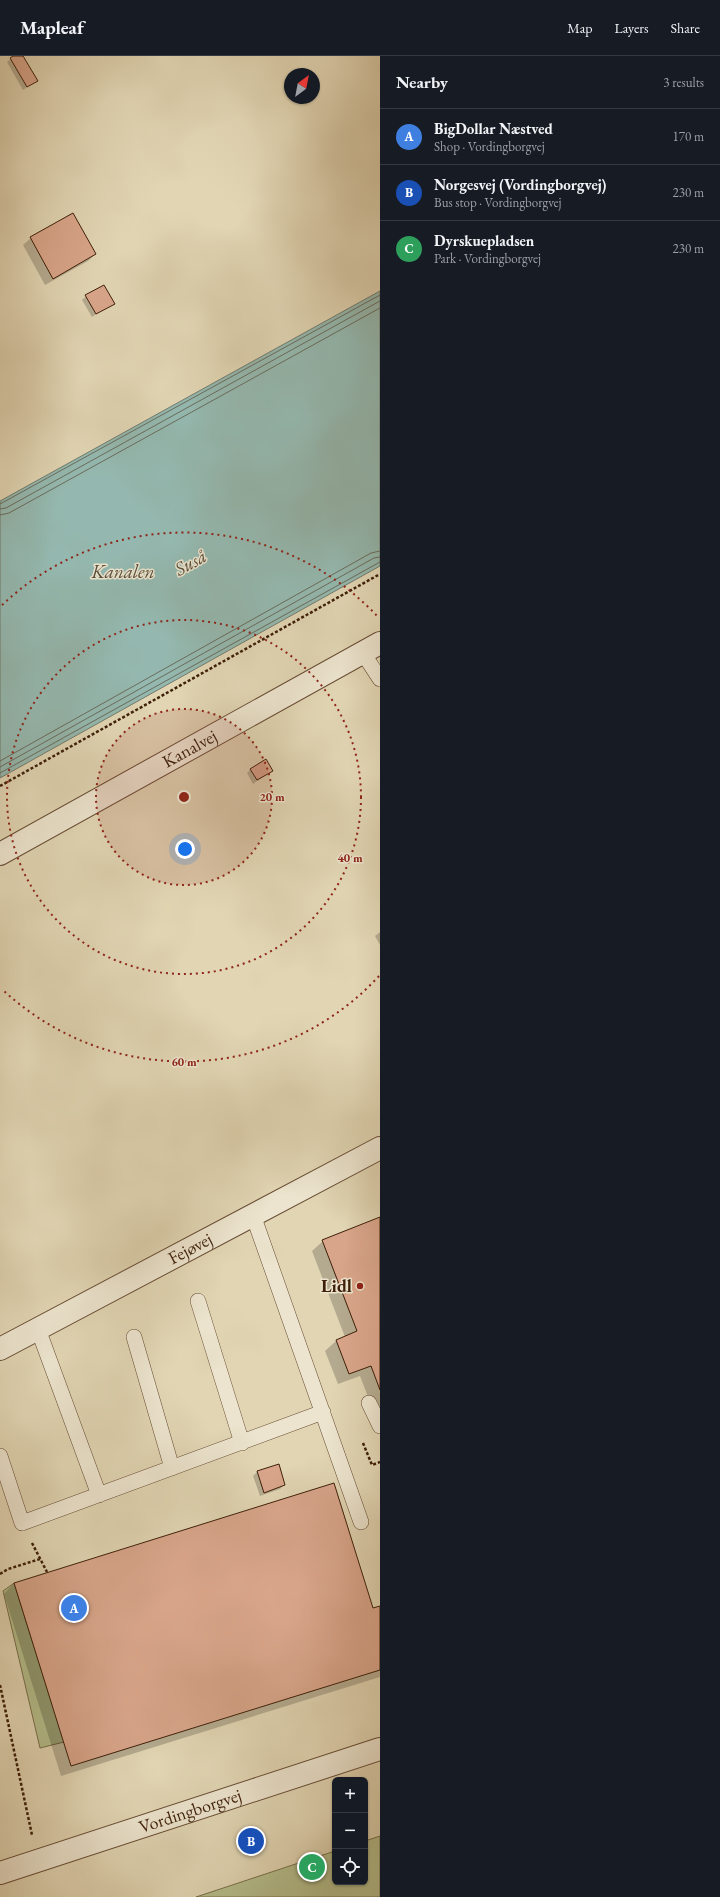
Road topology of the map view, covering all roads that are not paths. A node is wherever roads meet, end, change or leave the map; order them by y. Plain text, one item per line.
1 (372, 648) edge
2 (380, 679) edge
3 (0, 854) edge
4 (380, 1148) edge
5 (253, 1215) junction
6 (198, 1301) dead end
7 (38, 1329) junction
8 (134, 1337) dead end
9 (0, 1349) edge
10 (369, 1403) dead end
11 (323, 1412) junction
12 (380, 1426) edge
13 (242, 1443) junction
14 (0, 1456) edge
15 (172, 1468) junction
16 (99, 1495) junction
17 (362, 1522) dead end
18 (380, 1749) edge
19 (0, 1873) edge

1 - 2 lane
1 - 3 street, Kanalvej
4 - 5 street, Fejøvej
5 - 7 street, Fejøvej
5 - 11 lane
6 - 13 lane
7 - 9 street, Fejøvej
7 - 16 lane
8 - 15 lane
10 - 12 lane
11 - 13 lane
11 - 17 lane
13 - 15 lane
14 - 16 lane
15 - 16 lane
18 - 19 street, Vordingborgvej

